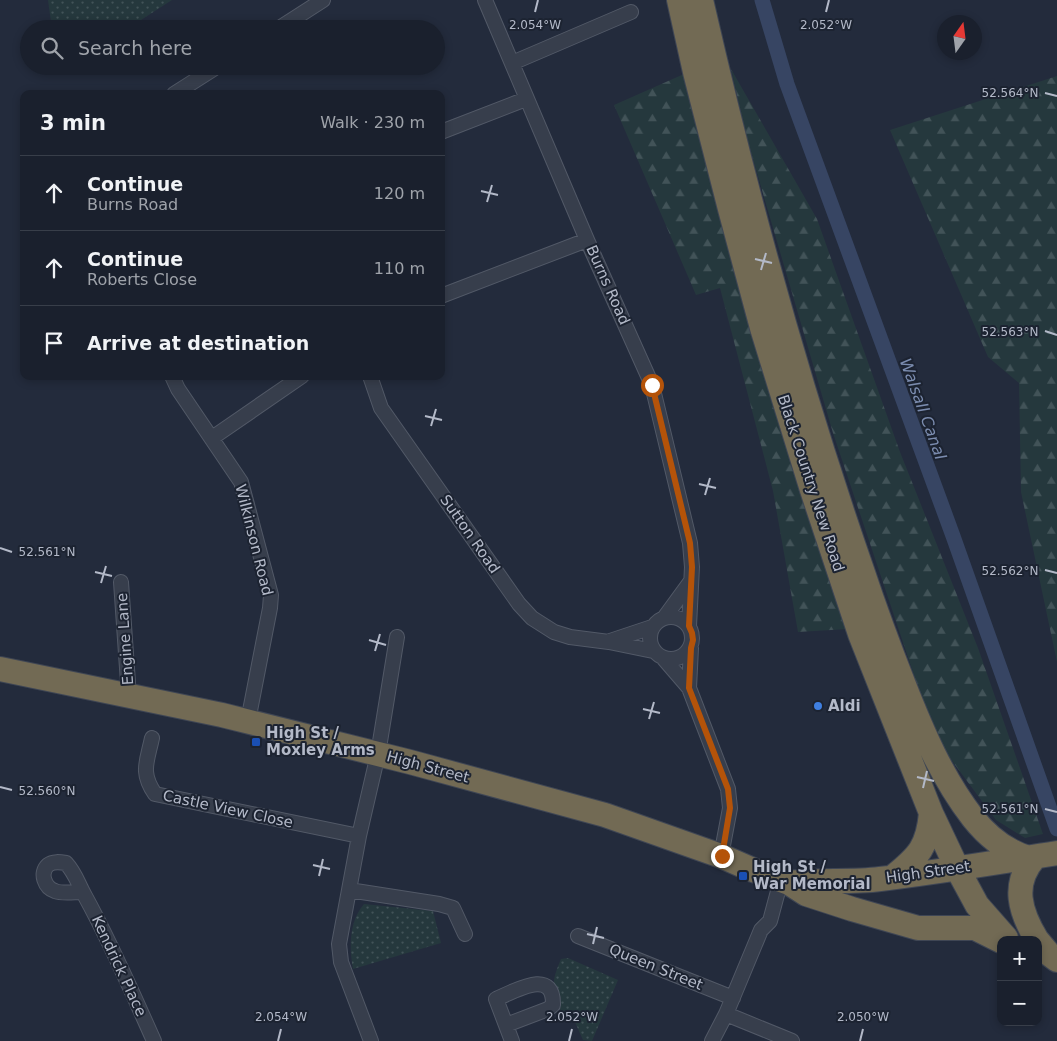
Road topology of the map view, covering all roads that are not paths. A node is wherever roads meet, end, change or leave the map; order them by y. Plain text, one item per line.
1 (323, 0) edge
2 (485, 0) edge
3 (679, 0) edge
4 (701, 0) edge
5 (631, 12) dead end
6 (292, 20) edge
7 (512, 63) junction
8 (204, 75) edge
9 (180, 90) edge
10 (526, 99) junction
11 (445, 130) edge
12 (587, 240) junction
13 (445, 294) edge
14 (174, 380) edge
15 (296, 380) edge
16 (371, 380) edge
17 (212, 438) junction
18 (691, 581) junction
19 (121, 582) dead end
20 (664, 618) junction
21 (689, 626) junction
22 (652, 627) junction
23 (397, 638) dead end
24 (610, 642) junction
25 (691, 648) junction
26 (658, 655) junction
27 (0, 669) edge
28 (689, 688) junction
29 (129, 697) junction
30 (248, 721) junction
31 (152, 738) dead end
32 (378, 754) junction
33 (931, 813) junction
34 (359, 836) junction
35 (1044, 855) edge
36 (722, 856) junction
37 (957, 868) junction
38 (887, 878) junction
39 (785, 881) junction
40 (349, 890) junction
41 (82, 892) dead end
42 (883, 918) junction
43 (466, 934) dead end
44 (578, 936) dead end
45 (1004, 936) edge
46 (1036, 936) edge
47 (997, 939) edge
48 (1042, 945) edge
49 (1057, 960) edge
50 (1042, 964) edge
51 (1057, 970) edge
52 (733, 998) junction
53 (726, 1014) junction
54 (506, 1025) dead end
55 (154, 1041) edge
56 (371, 1041) edge
57 (512, 1041) edge
58 (712, 1041) edge
59 (792, 1041) edge

1 - 6 street
2 - 7 street, Burns Road
3 - 33 highway, Black Country New Road
4 - 35 highway, Black Country New Road
5 - 7 street
7 - 10 street, Burns Road
8 - 9 street
10 - 11 street
10 - 12 street, Burns Road
12 - 13 street
12 - 18 street, Burns Road
14 - 17 street, Wilkinson Road
15 - 17 street
16 - 24 street, Sutton Road
17 - 30 street, Wilkinson Road
18 - 20 street
18 - 21 street, Burns Road
19 - 29 street, Engine Lane
20 - 21 street
20 - 22 street
21 - 25 street
22 - 24 street, Sutton Road
22 - 26 street
23 - 32 street
24 - 26 street, Sutton Road
25 - 26 street
25 - 28 street
26 - 28 street
27 - 29 highway, High Street
28 - 36 street
29 - 30 highway, High Street
30 - 32 highway, High Street
31 - 34 street, Castle View Close
32 - 34 street
32 - 36 highway, High Street
33 - 37 highway, Black Country New Road
33 - 38 highway
34 - 40 street
35 - 37 highway, High Street
35 - 46 highway
36 - 39 highway, High Street
37 - 38 highway, High Street
37 - 45 highway, Black Country New Road
38 - 39 highway, High Street
38 - 42 highway
39 - 42 highway, High Street
39 - 52 street
40 - 43 street
40 - 56 street
41 - 55 street, Kendrick Place
42 - 47 highway, High Street
44 - 52 street, Queen Street
48 - 49 highway
50 - 51 highway
52 - 53 street
53 - 58 street
53 - 59 street
54 - 57 street

